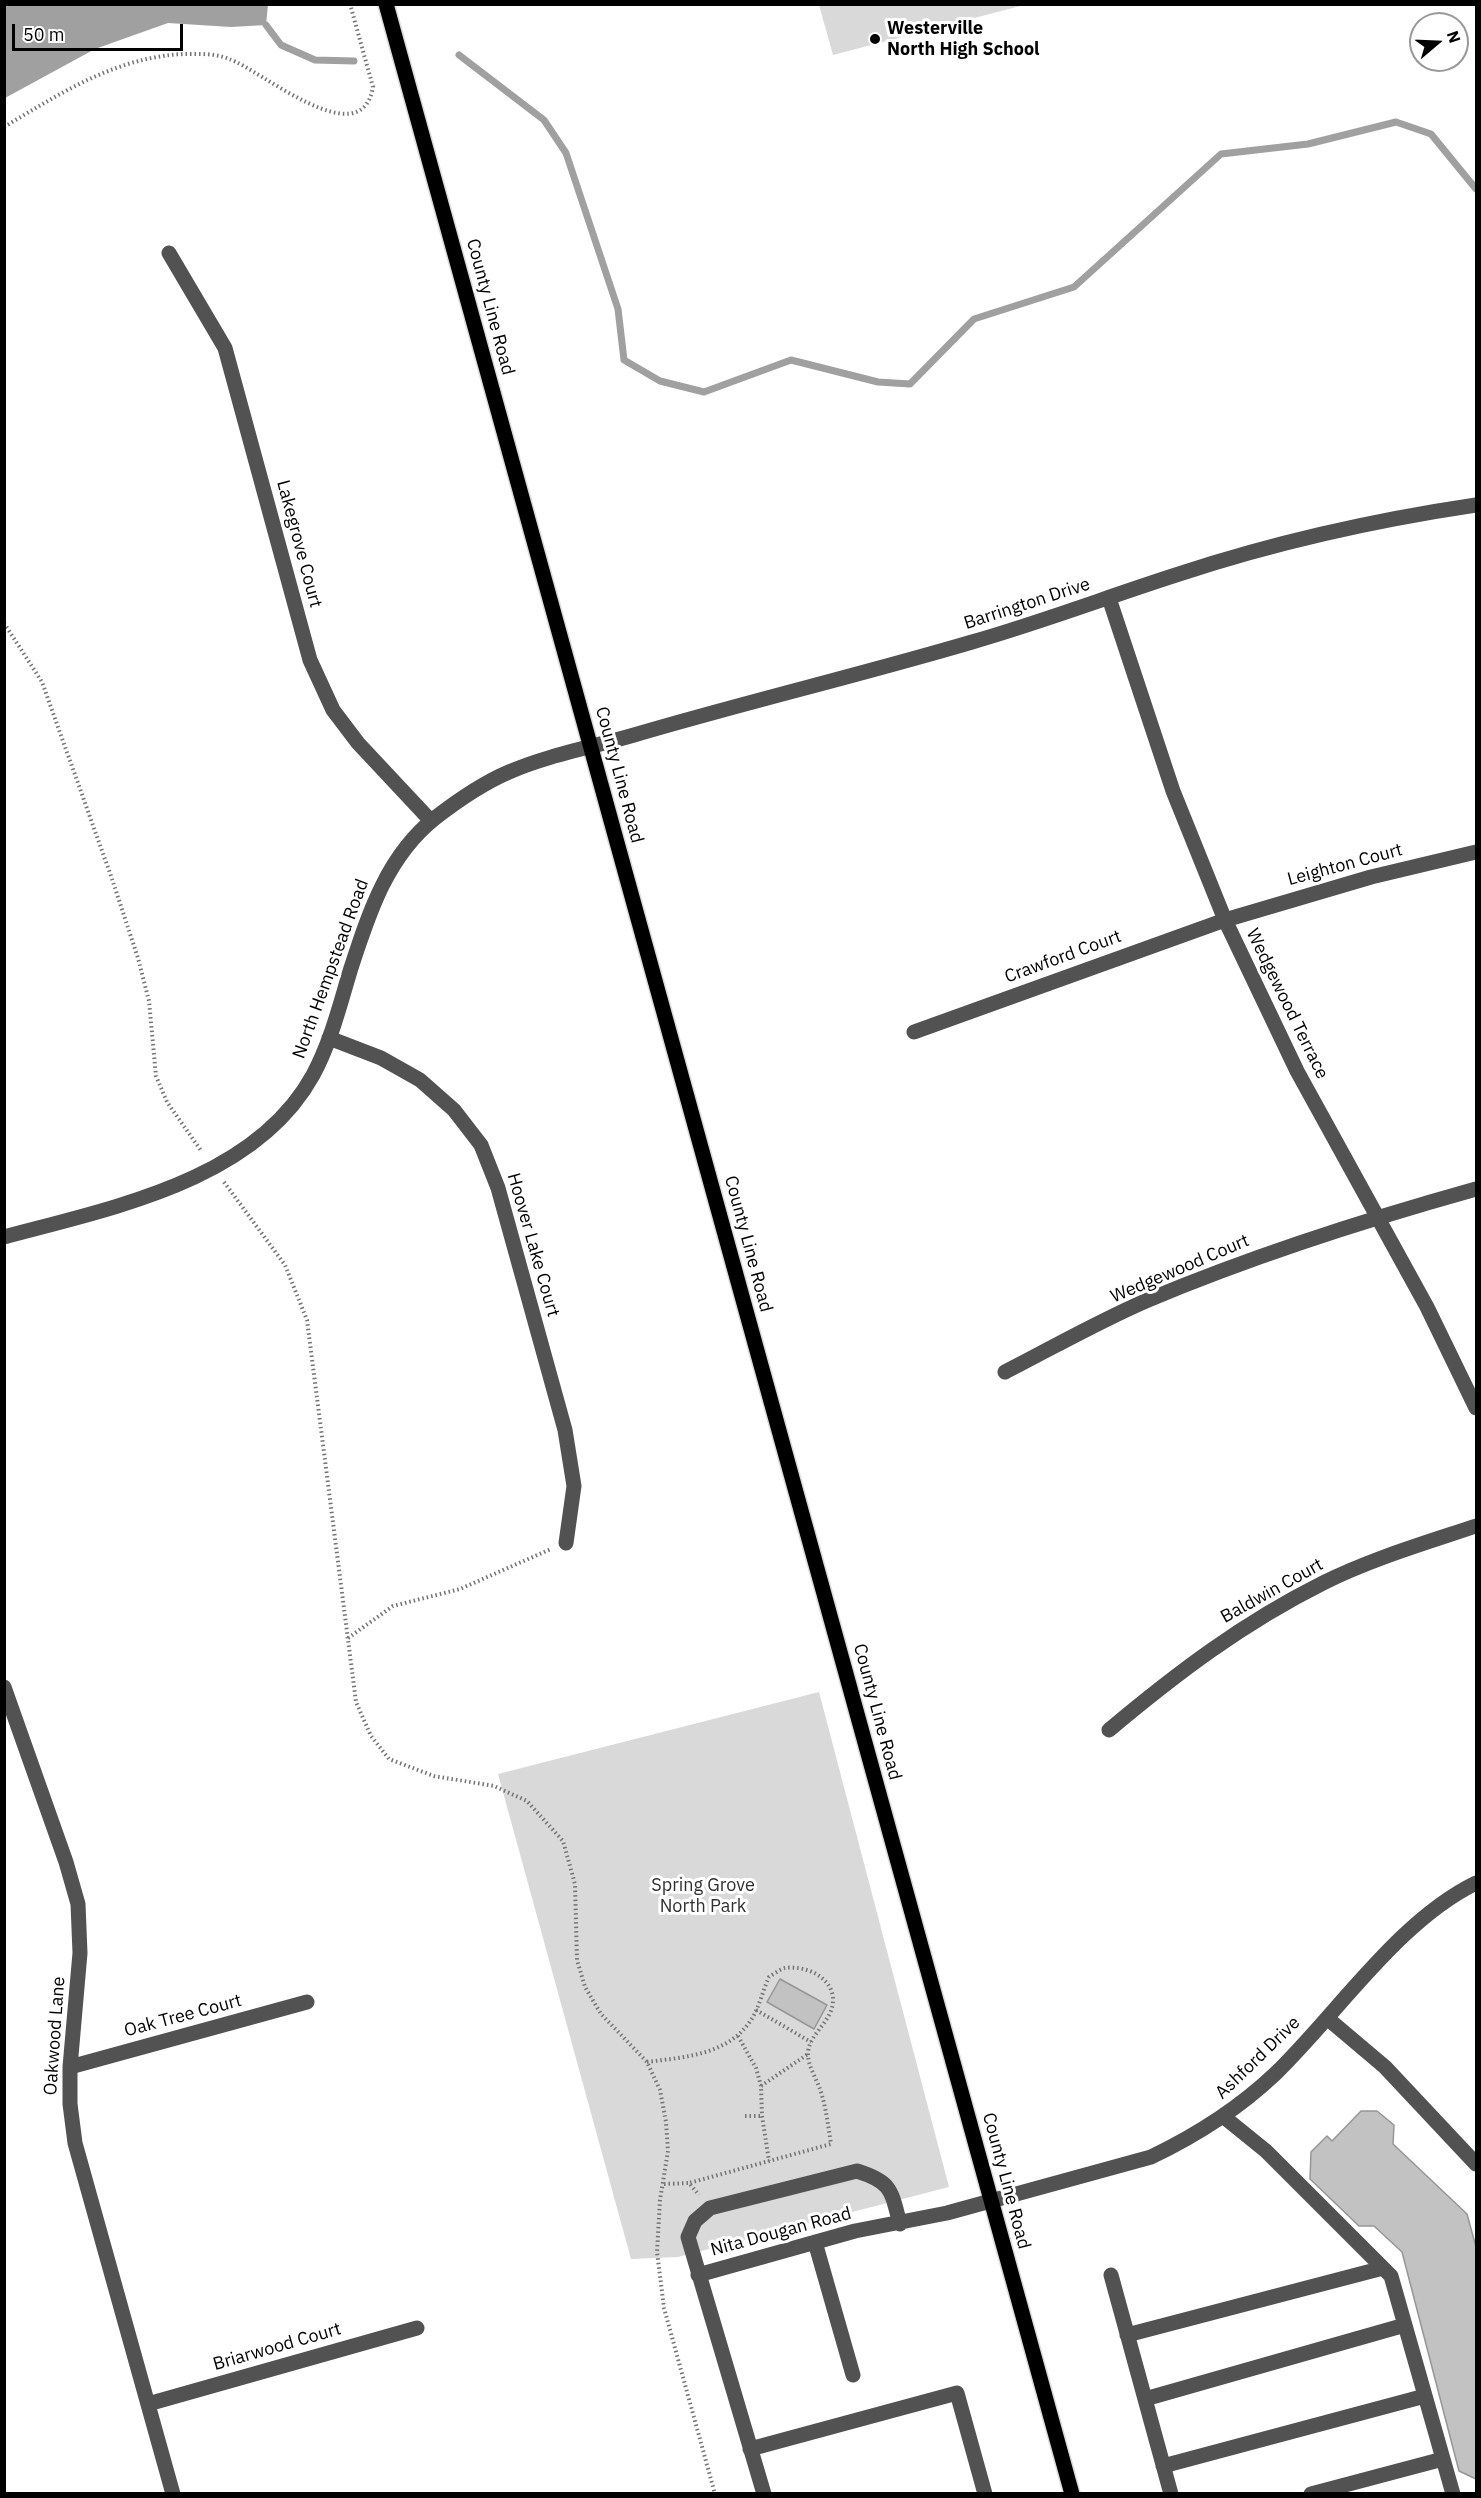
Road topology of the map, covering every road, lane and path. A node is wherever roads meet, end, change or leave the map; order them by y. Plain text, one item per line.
1 (350, 4) edge
2 (386, 4) edge
3 (4, 127) edge
4 (169, 253) dead end
5 (1476, 505) edge
6 (1108, 598) junction
7 (4, 623) edge
8 (591, 747) junction
9 (431, 821) junction
10 (1476, 852) edge
11 (1225, 920) junction
12 (914, 1032) dead end
13 (329, 1038) junction
14 (212, 1166) junction
15 (1476, 1189) edge
16 (1376, 1219) junction
17 (4, 1237) edge
18 (1005, 1372) dead end
19 (1476, 1408) edge
20 (1476, 1526) edge
21 (566, 1543) joint
22 (348, 1638) junction
23 (5, 1691) edge
24 (1109, 1730) dead end
25 (1476, 1883) edge
26 (306, 2002) dead end
27 (756, 2010) junction
28 (1327, 2018) junction
29 (738, 2036) junction
30 (811, 2042) junction
31 (808, 2054) junction
32 (646, 2062) junction
33 (70, 2067) junction
34 (761, 2086) junction
35 (745, 2116) dead end
36 (762, 2116) junction
37 (1224, 2117) junction
38 (769, 2161) junction
39 (1476, 2164) edge
40 (689, 2183) junction
41 (664, 2184) junction
42 (991, 2201) junction
43 (710, 2208) junction
44 (900, 2224) junction
45 (815, 2242) junction
46 (1383, 2268) junction
47 (698, 2275) junction
48 (1111, 2275) dead end
49 (1405, 2325) junction
50 (417, 2328) dead end
51 (1127, 2335) junction
52 (853, 2375) dead end
53 (1425, 2396) junction
54 (1145, 2399) junction
55 (148, 2404) junction
56 (750, 2449) junction
57 (1443, 2459) junction
58 (1163, 2466) junction
59 (173, 2493) edge
60 (715, 2493) edge
61 (764, 2493) edge
62 (985, 2493) edge
63 (1072, 2493) edge
64 (1171, 2493) edge
65 (1311, 2493) edge
66 (1453, 2493) edge

1 - 3 path
2 - 8 main road, County Line Road
4 - 9 street, Lakegrove Court
5 - 6 street, Barrington Drive
6 - 8 street, Barrington Drive
6 - 11 street, Wedgewood Terrace
7 - 14 path
8 - 9 street, North Hempstead Road
8 - 42 main road, County Line Road
9 - 13 street, North Hempstead Road
10 - 11 street, Leighton Court
11 - 12 street, Crawford Court
11 - 16 street, Wedgewood Terrace
13 - 14 street, North Hempstead Road
13 - 21 street, Hoover Lake Court
14 - 17 street, North Hempstead Road
14 - 22 path
15 - 16 street, Wedgewood Court
16 - 18 street, Wedgewood Court
16 - 19 street, Wedgewood Terrace
20 - 24 street, Baldwin Court
21 - 22 path
22 - 32 path
23 - 33 street, Oakwood Lane
25 - 28 street, Ashford Drive
26 - 33 street, Oak Tree Court
27 - 29 path
27 - 30 path
27 - 30 path
28 - 37 street, Ashford Drive
28 - 39 street
29 - 32 path
29 - 34 path
30 - 31 path
31 - 34 path
31 - 38 path
32 - 41 path
33 - 55 street, Oakwood Lane
34 - 36 path
35 - 36 path
36 - 38 path
37 - 42 street, Ashford Drive
37 - 46 street
38 - 40 path
40 - 41 path
40 - 43 path
41 - 60 path
42 - 44 street, Nita Dougan Road
42 - 63 main road, County Line Road
43 - 44 street
43 - 47 street
44 - 45 street, Nita Dougan Road
45 - 47 street, Nita Dougan Road
45 - 52 street
46 - 49 street
46 - 51 street
47 - 56 street, Nita Dougan Road
48 - 51 street
49 - 53 street
49 - 54 street
50 - 55 street, Briarwood Court
51 - 54 street
53 - 57 street
53 - 58 street
54 - 58 street
55 - 59 street, Oakwood Lane
56 - 61 street, Nita Dougan Road
56 - 62 street
57 - 65 street
57 - 66 street
58 - 64 street

